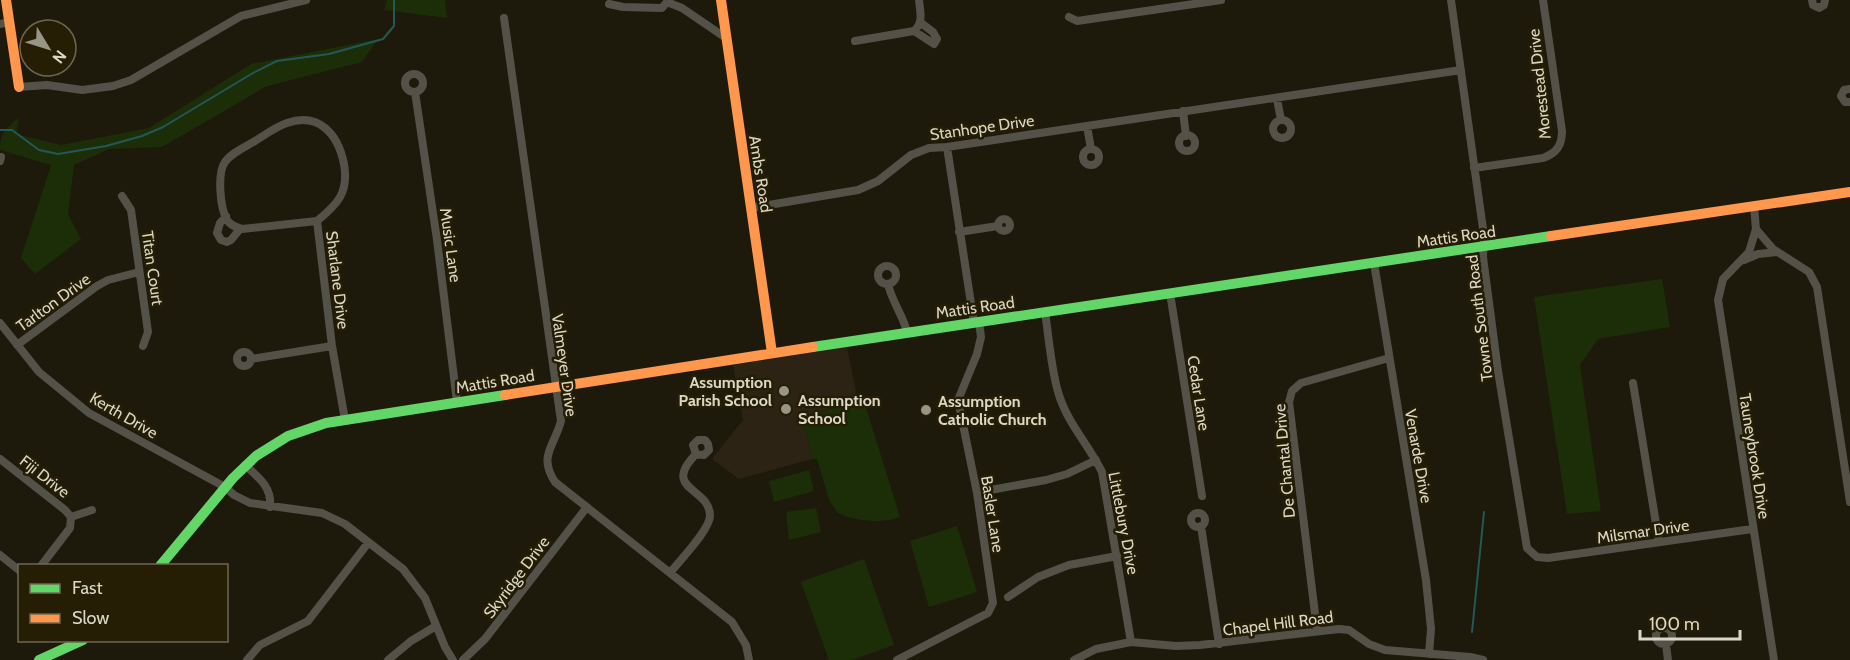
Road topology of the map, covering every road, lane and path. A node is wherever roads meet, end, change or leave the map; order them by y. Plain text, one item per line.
1 (6, 0) edge
2 (306, 0) edge
3 (721, 0) edge
4 (919, 0) edge
5 (1221, 0) edge
6 (1451, 0) edge
7 (1543, 0) edge
8 (1812, 0) edge
9 (1825, 0) edge
10 (609, 4) dead end
11 (1069, 17) dead end
12 (504, 18) dead end
13 (5, 23) edge
14 (726, 38) junction
15 (855, 41) dead end
16 (1461, 70) junction
17 (19, 87) joint
18 (1850, 89) edge
19 (415, 92) dead end
20 (1277, 99) junction
21 (1850, 102) edge
22 (1183, 111) junction
23 (1281, 120) dead end
24 (1087, 126) junction
25 (1186, 136) dead end
26 (947, 147) junction
27 (1091, 149) dead end
28 (1473, 168) junction
29 (1850, 192) edge
30 (122, 196) dead end
31 (1754, 206) junction
32 (751, 207) junction
33 (226, 216) junction
34 (317, 221) junction
35 (998, 226) dead end
36 (240, 229) junction
37 (1756, 229) junction
38 (959, 232) junction
39 (1484, 247) junction
40 (1777, 252) junction
41 (1740, 262) junction
42 (1374, 263) junction
43 (139, 272) junction
44 (888, 284) dead end
45 (1170, 294) junction
46 (1045, 312) junction
47 (0, 323) edge
48 (977, 323) junction
49 (907, 332) junction
50 (17, 345) junction
51 (143, 346) dead end
52 (332, 346) junction
53 (772, 353) junction
54 (1389, 358) junction
55 (250, 359) dead end
56 (1633, 383) dead end
57 (555, 387) junction
58 (457, 402) junction
59 (345, 420) junction
60 (696, 454) dead end
61 (0, 459) edge
62 (1096, 460) junction
63 (245, 465) junction
64 (225, 487) junction
65 (985, 491) dead end
66 (1202, 496) dead end
67 (1850, 502) edge
68 (270, 507) junction
69 (587, 507) junction
70 (92, 510) dead end
71 (71, 517) junction
72 (1201, 526) dead end
73 (1752, 529) junction
74 (1659, 542) junction
75 (368, 543) junction
76 (0, 555) edge
77 (1117, 556) junction
78 (1537, 557) joint
79 (43, 564) edge
80 (162, 564) edge
81 (18, 569) edge
82 (670, 573) junction
83 (1008, 597) dead end
84 (436, 626) junction
85 (1317, 630) junction
86 (79, 642) edge
87 (1131, 642) junction
88 (1219, 644) junction
89 (1666, 645) dead end
90 (1429, 654) junction
91 (1078, 659) edge
92 (39, 660) edge
93 (247, 660) edge
94 (388, 660) edge
95 (453, 660) edge
96 (463, 660) edge
97 (749, 660) edge
98 (897, 660) edge
99 (1483, 660) edge
100 (1668, 660) edge
101 (1774, 660) edge

1 - 13 main road
2 - 17 street
3 - 14 main road, Ambs Road
4 - 15 street
5 - 11 street
6 - 16 street, Towne South Road
7 - 28 street, Morestead Drive
8 - 9 street
10 - 14 street
12 - 57 street, Valmeyer Drive
13 - 17 main road
14 - 32 main road, Ambs Road
16 - 20 street, Stanhope Drive
16 - 28 street, Towne South Road
18 - 21 street
19 - 58 street, Music Lane
20 - 22 street, Stanhope Drive
20 - 23 street
22 - 24 street, Stanhope Drive
22 - 25 street
24 - 26 street, Stanhope Drive
24 - 27 street
26 - 32 street, Stanhope Drive
26 - 38 street
28 - 39 street, Towne South Road
29 - 31 main road, Mattis Road
30 - 43 street, Titan Court
31 - 37 street, Tauneybrook Drive
31 - 39 main road, Mattis Road
32 - 53 main road, Ambs Road
33 - 34 street, Sharlane Drive
33 - 36 street
33 - 36 street
34 - 36 street
34 - 52 street, Sharlane Drive
35 - 38 street
37 - 40 street
37 - 41 street, Tauneybrook Drive
38 - 48 street
39 - 42 main road, Mattis Road
39 - 78 street, Towne South Road
40 - 41 street
40 - 67 street
41 - 73 street, Tauneybrook Drive
42 - 45 main road, Mattis Road
42 - 54 street, Venarde Drive
43 - 50 street, Tarlton Drive
43 - 51 street, Titan Court
44 - 49 street
45 - 46 main road, Mattis Road
45 - 66 street, Cedar Lane
46 - 48 main road, Mattis Road
46 - 62 street, Littlebury Drive
47 - 50 street, Kerth Drive
48 - 49 main road, Mattis Road
48 - 98 street, Basler Lane
49 - 53 main road, Mattis Road
50 - 64 street, Kerth Drive
52 - 55 street
52 - 59 street, Sharlane Drive
53 - 57 main road, Mattis Road
54 - 85 street, De Chantal Drive
54 - 90 street, Venarde Drive
56 - 74 street
57 - 58 main road, Mattis Road
57 - 69 street, Valmeyer Drive
58 - 59 main road, Mattis Road
59 - 63 main road, Mattis Road
60 - 82 street
61 - 71 street, Fiji Drive
62 - 65 street
62 - 77 street, Littlebury Drive
63 - 64 main road, Mattis Road
63 - 68 street
64 - 68 street, Kerth Drive
64 - 80 main road, Mattis Road
68 - 75 street, Kerth Drive
69 - 82 street, Valmeyer Drive
69 - 96 street, Skyridge Drive
70 - 71 street, Fiji Drive
71 - 79 street, Fiji Drive
72 - 88 street
73 - 74 street, Milsmar Drive
73 - 101 street, Tauneybrook Drive
74 - 78 street, Milsmar Drive
75 - 84 street, Kerth Drive
75 - 93 street
76 - 81 street
77 - 83 street
77 - 87 street, Littlebury Drive
82 - 97 street, Valmeyer Drive
84 - 94 street
84 - 95 street, Kerth Drive
85 - 88 street, Chapel Hill Road
85 - 90 street, Chapel Hill Road
86 - 92 main road
87 - 88 street, Chapel Hill Road
87 - 91 street, Chapel Hill Road
89 - 100 street
90 - 99 street, Chapel Hill Road

